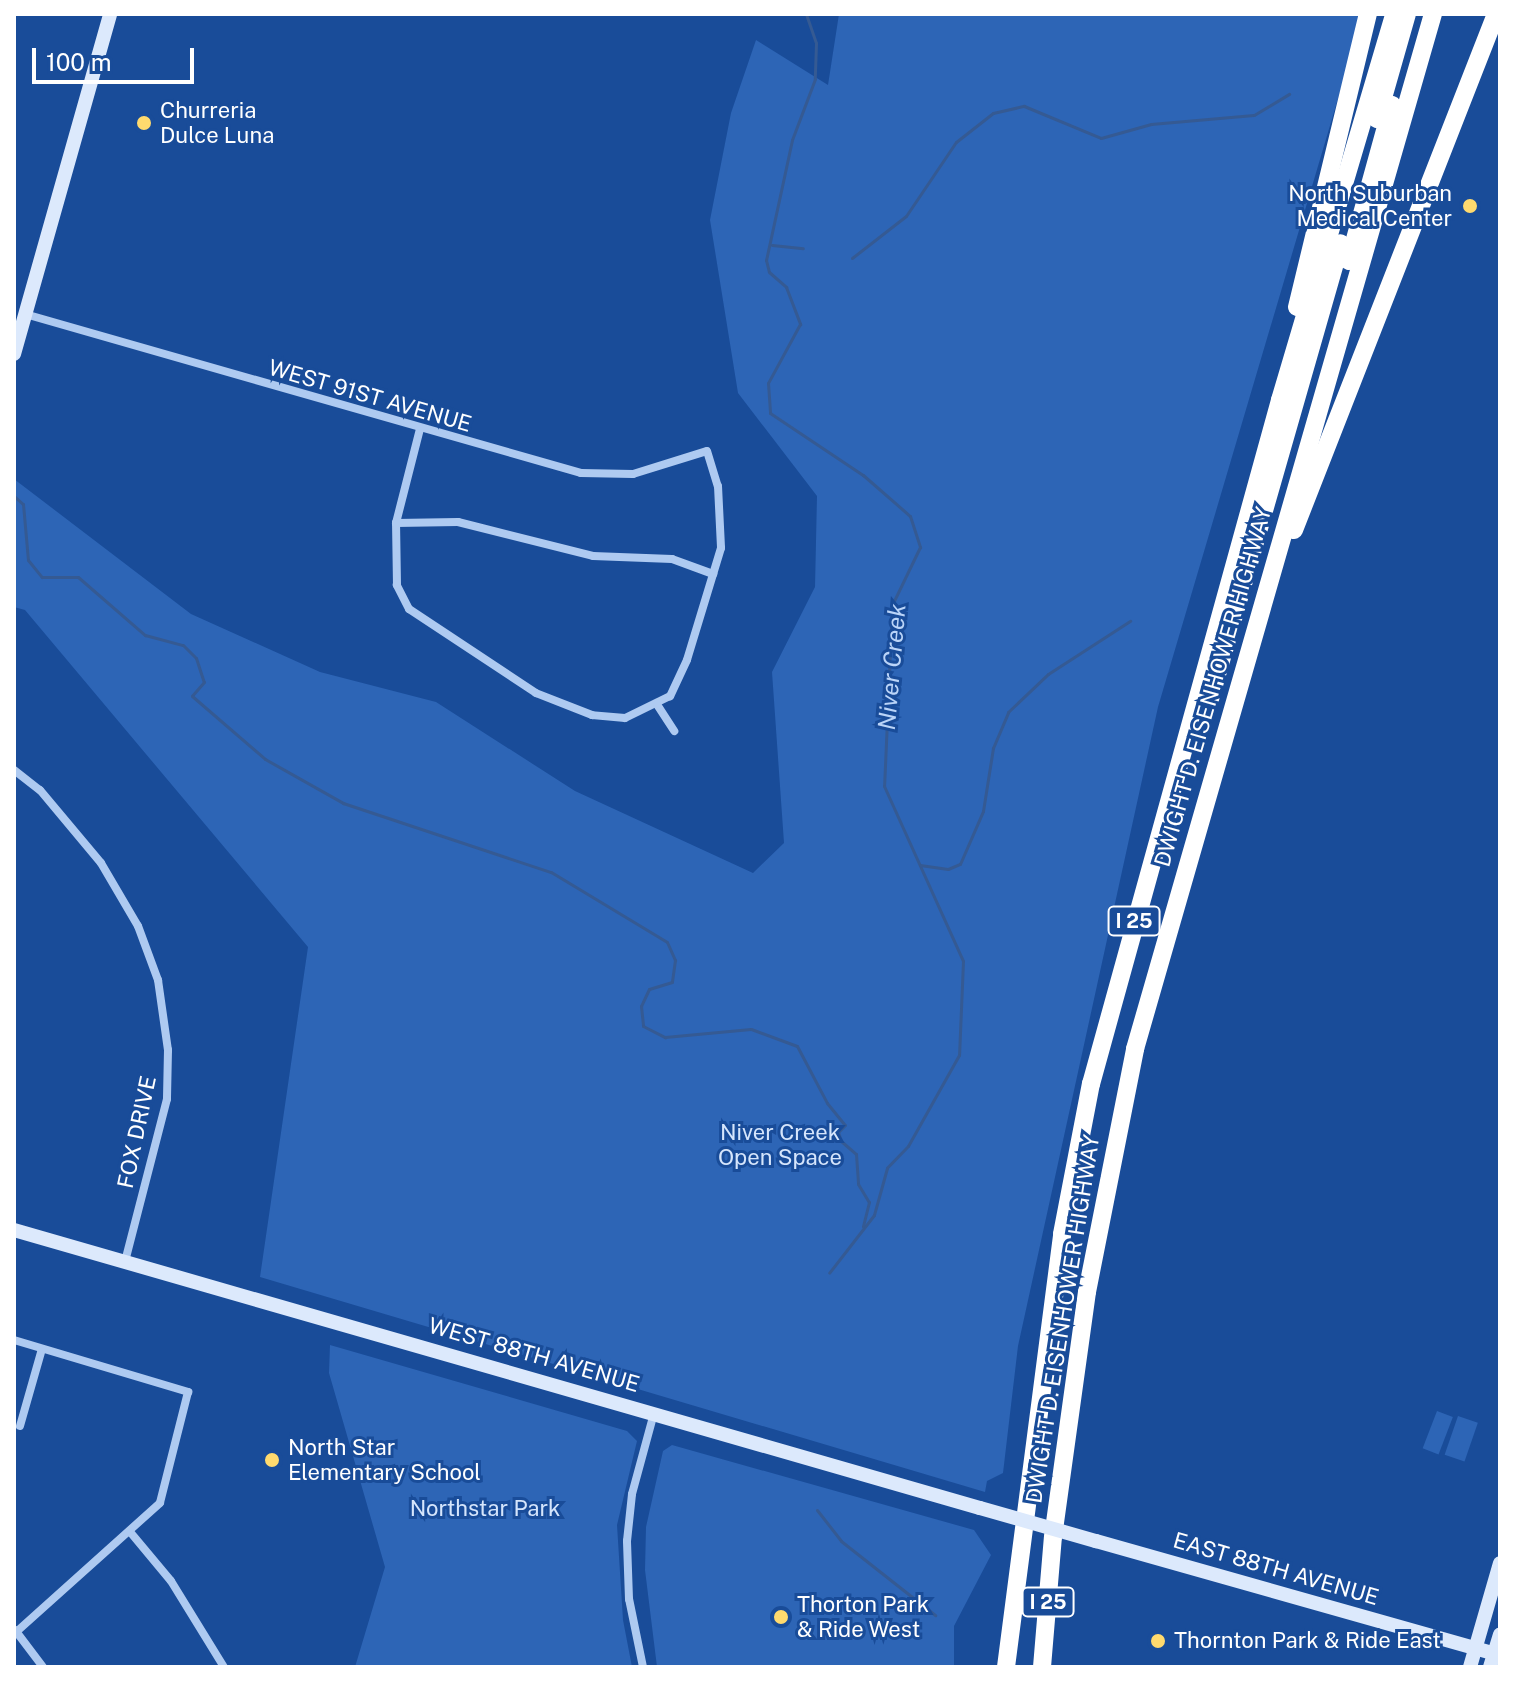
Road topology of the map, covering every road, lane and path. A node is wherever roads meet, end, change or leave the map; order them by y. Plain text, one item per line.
1 (110, 14) edge
2 (1368, 14) edge
3 (1394, 14) edge
4 (1407, 14) edge
5 (1418, 14) edge
6 (1433, 14) edge
7 (1496, 14) edge
8 (25, 314) junction
9 (14, 354) edge
10 (1280, 400) junction
11 (1316, 420) junction
12 (420, 429) junction
13 (396, 523) junction
14 (713, 574) junction
15 (1250, 645) junction
16 (658, 706) junction
17 (674, 731) dead end
18 (14, 770) edge
19 (14, 1230) edge
20 (125, 1261) junction
21 (1056, 1276) junction
22 (14, 1340) edge
23 (42, 1349) junction
24 (654, 1413) junction
25 (20, 1426) dead end
26 (1047, 1531) junction
27 (131, 1533) junction
28 (1500, 1563) edge
29 (15, 1632) edge
30 (1500, 1634) edge
31 (1476, 1648) junction
32 (1495, 1659) edge
33 (43, 1667) edge
34 (224, 1667) edge
35 (643, 1667) edge
36 (1006, 1667) edge
37 (1029, 1667) edge
38 (1042, 1667) edge
39 (1470, 1667) edge

1 - 8 main road
2 - 10 highway
3 - 10 highway, DWIGHT D. EISENHOWER HIGHWAY / I 25
4 - 21 highway
5 - 11 highway
6 - 11 highway, DWIGHT D. EISENHOWER HIGHWAY / I 25
7 - 15 highway
8 - 9 main road
8 - 12 street, WEST 91ST AVENUE
10 - 21 highway, DWIGHT D. EISENHOWER HIGHWAY / I 25
11 - 15 highway, DWIGHT D. EISENHOWER HIGHWAY / I 25
12 - 13 street
12 - 14 street, WEST 91ST AVENUE
13 - 14 street
13 - 16 street
14 - 16 street
15 - 26 highway, DWIGHT D. EISENHOWER HIGHWAY / I 25
16 - 17 street
18 - 20 street, FOX DRIVE
19 - 20 main road, WEST 88TH AVENUE
20 - 24 main road, WEST 88TH AVENUE
21 - 36 highway, DWIGHT D. EISENHOWER HIGHWAY / I 25
22 - 23 street
23 - 25 street
23 - 27 street
24 - 26 main road, WEST 88TH AVENUE, bridge
24 - 35 street
26 - 31 main road, EAST 88TH AVENUE, bridge
26 - 37 highway
26 - 38 highway, DWIGHT D. EISENHOWER HIGHWAY / I 25
27 - 29 street
27 - 34 street
28 - 31 main road
29 - 33 street
30 - 32 main road
31 - 32 main road, EAST 88TH AVENUE
31 - 39 main road

